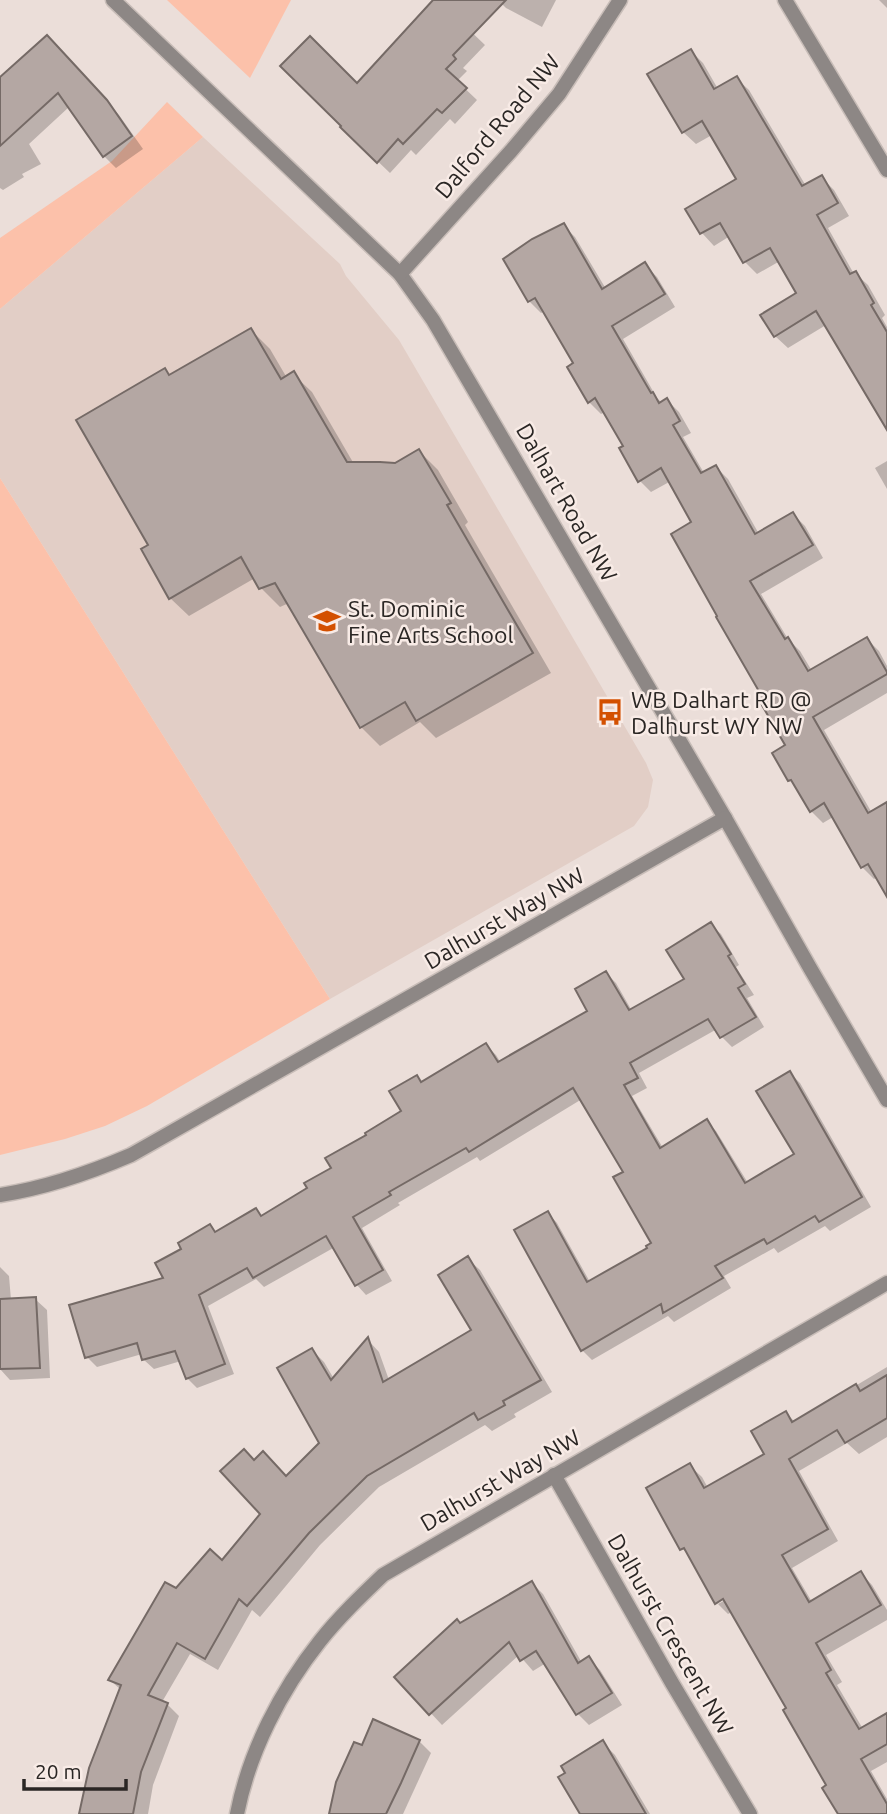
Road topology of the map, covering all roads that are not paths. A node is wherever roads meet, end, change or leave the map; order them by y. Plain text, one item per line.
1 (113, 0) edge
2 (620, 0) edge
3 (785, 0) edge
4 (887, 170) edge
5 (400, 274) junction
6 (725, 818) junction
7 (887, 1100) edge
8 (0, 1195) edge
9 (887, 1283) edge
10 (554, 1475) junction
11 (237, 1814) edge
12 (750, 1814) edge

1 - 5 street, Dalhart Road NW
2 - 5 street, Dalford Road NW
3 - 4 street
5 - 6 street, Dalhart Road NW
6 - 7 street, Dalhart Road NW
6 - 8 street, Dalhurst Way NW
9 - 10 street, Dalhurst Way NW
10 - 11 street, Dalhurst Way NW
10 - 12 street, Dalhurst Crescent NW

